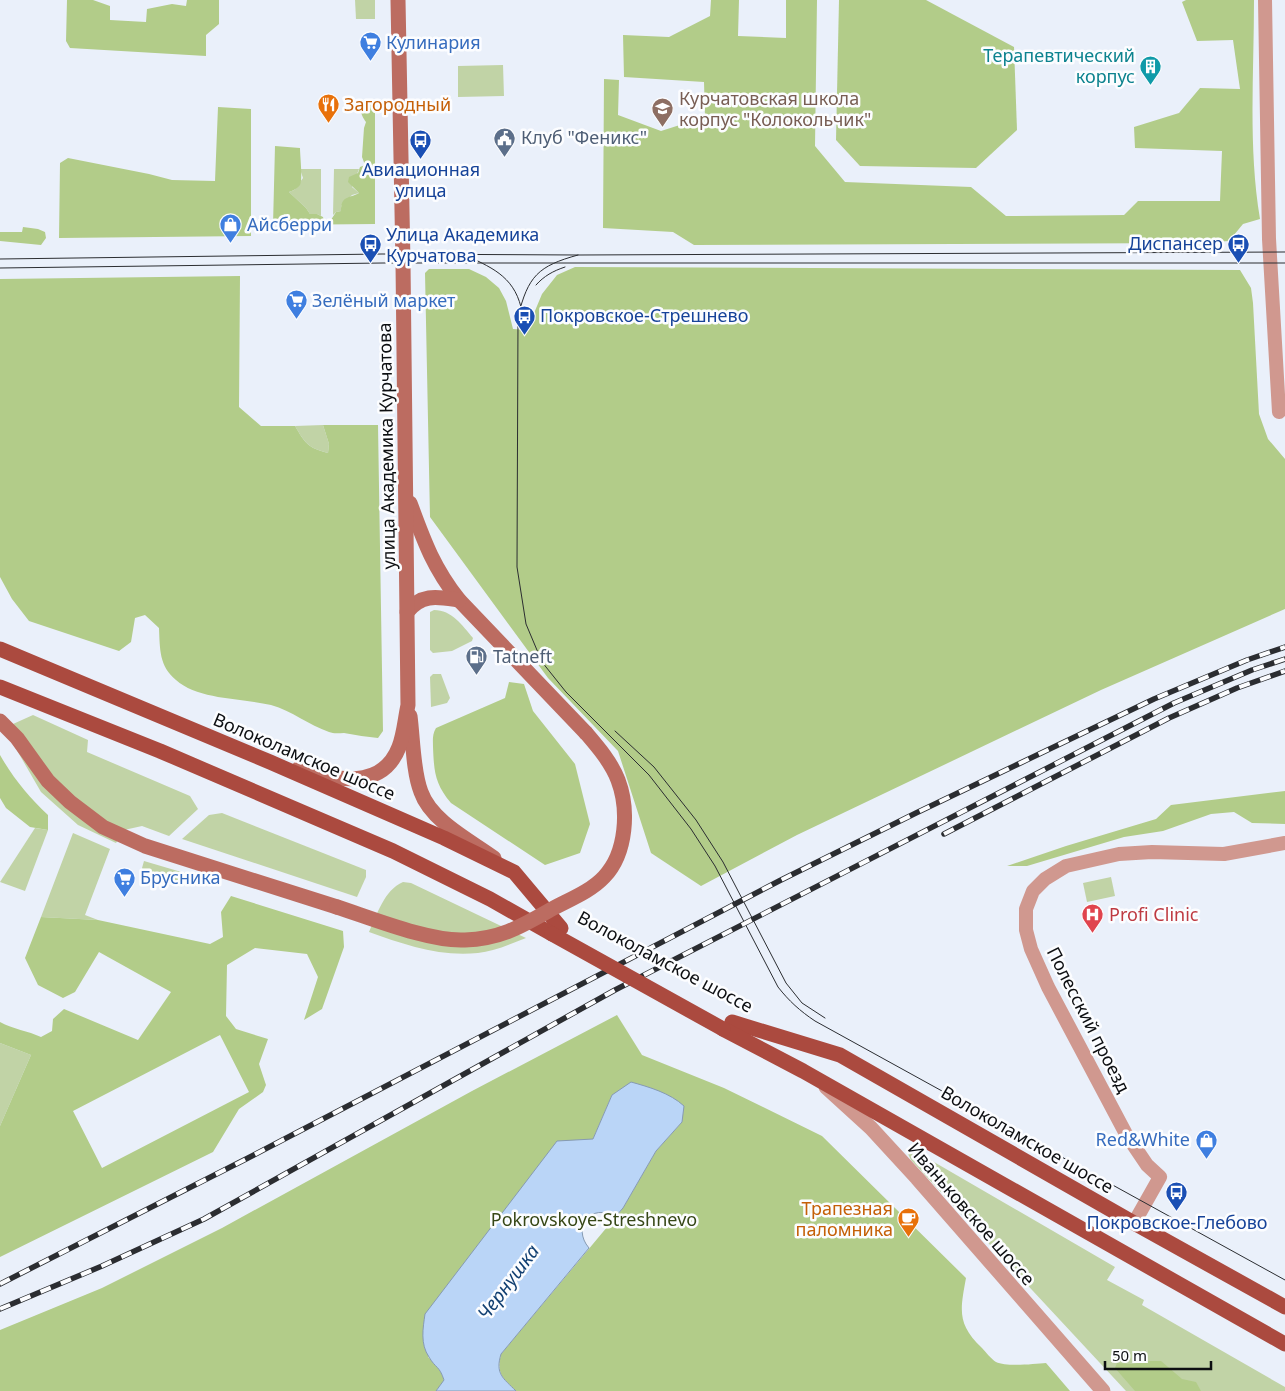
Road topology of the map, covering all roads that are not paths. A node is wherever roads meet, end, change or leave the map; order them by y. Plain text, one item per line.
1 (398, 0) edge
2 (1265, 0) edge
3 (1279, 412) dead end
4 (406, 492) junction
5 (459, 600) junction
6 (407, 612) junction
7 (0, 649) edge
8 (0, 687) edge
9 (408, 705) junction
10 (0, 721) edge
11 (270, 762) junction
12 (1285, 843) edge
13 (514, 872) junction
14 (557, 931) junction
15 (728, 1025) junction
16 (803, 1071) junction
17 (1134, 1223) junction
18 (1285, 1306) edge
19 (1285, 1344) edge
20 (1103, 1391) edge

1 - 4 main road, улица Академика Курчатова
2 - 3 street
4 - 5 main road
4 - 6 main road, улица Академика Курчатова
5 - 6 main road
5 - 10 main road, bridge
6 - 9 main road, улица Академика Курчатова
7 - 11 main road, Волоколамское шоссе
8 - 14 main road, Волоколамское шоссе
9 - 11 main road, улица Академика Курчатова
9 - 13 main road
11 - 13 main road, Волоколамское шоссе
12 - 17 street, Полесский проезд
13 - 14 main road, Волоколамское шоссе
14 - 15 main road, Волоколамское шоссе
15 - 16 main road, Волоколамское шоссе
15 - 17 main road, Волоколамское шоссе
16 - 19 main road, Волоколамское шоссе
16 - 20 street, Иваньковское шоссе
17 - 18 main road, Волоколамское шоссе

